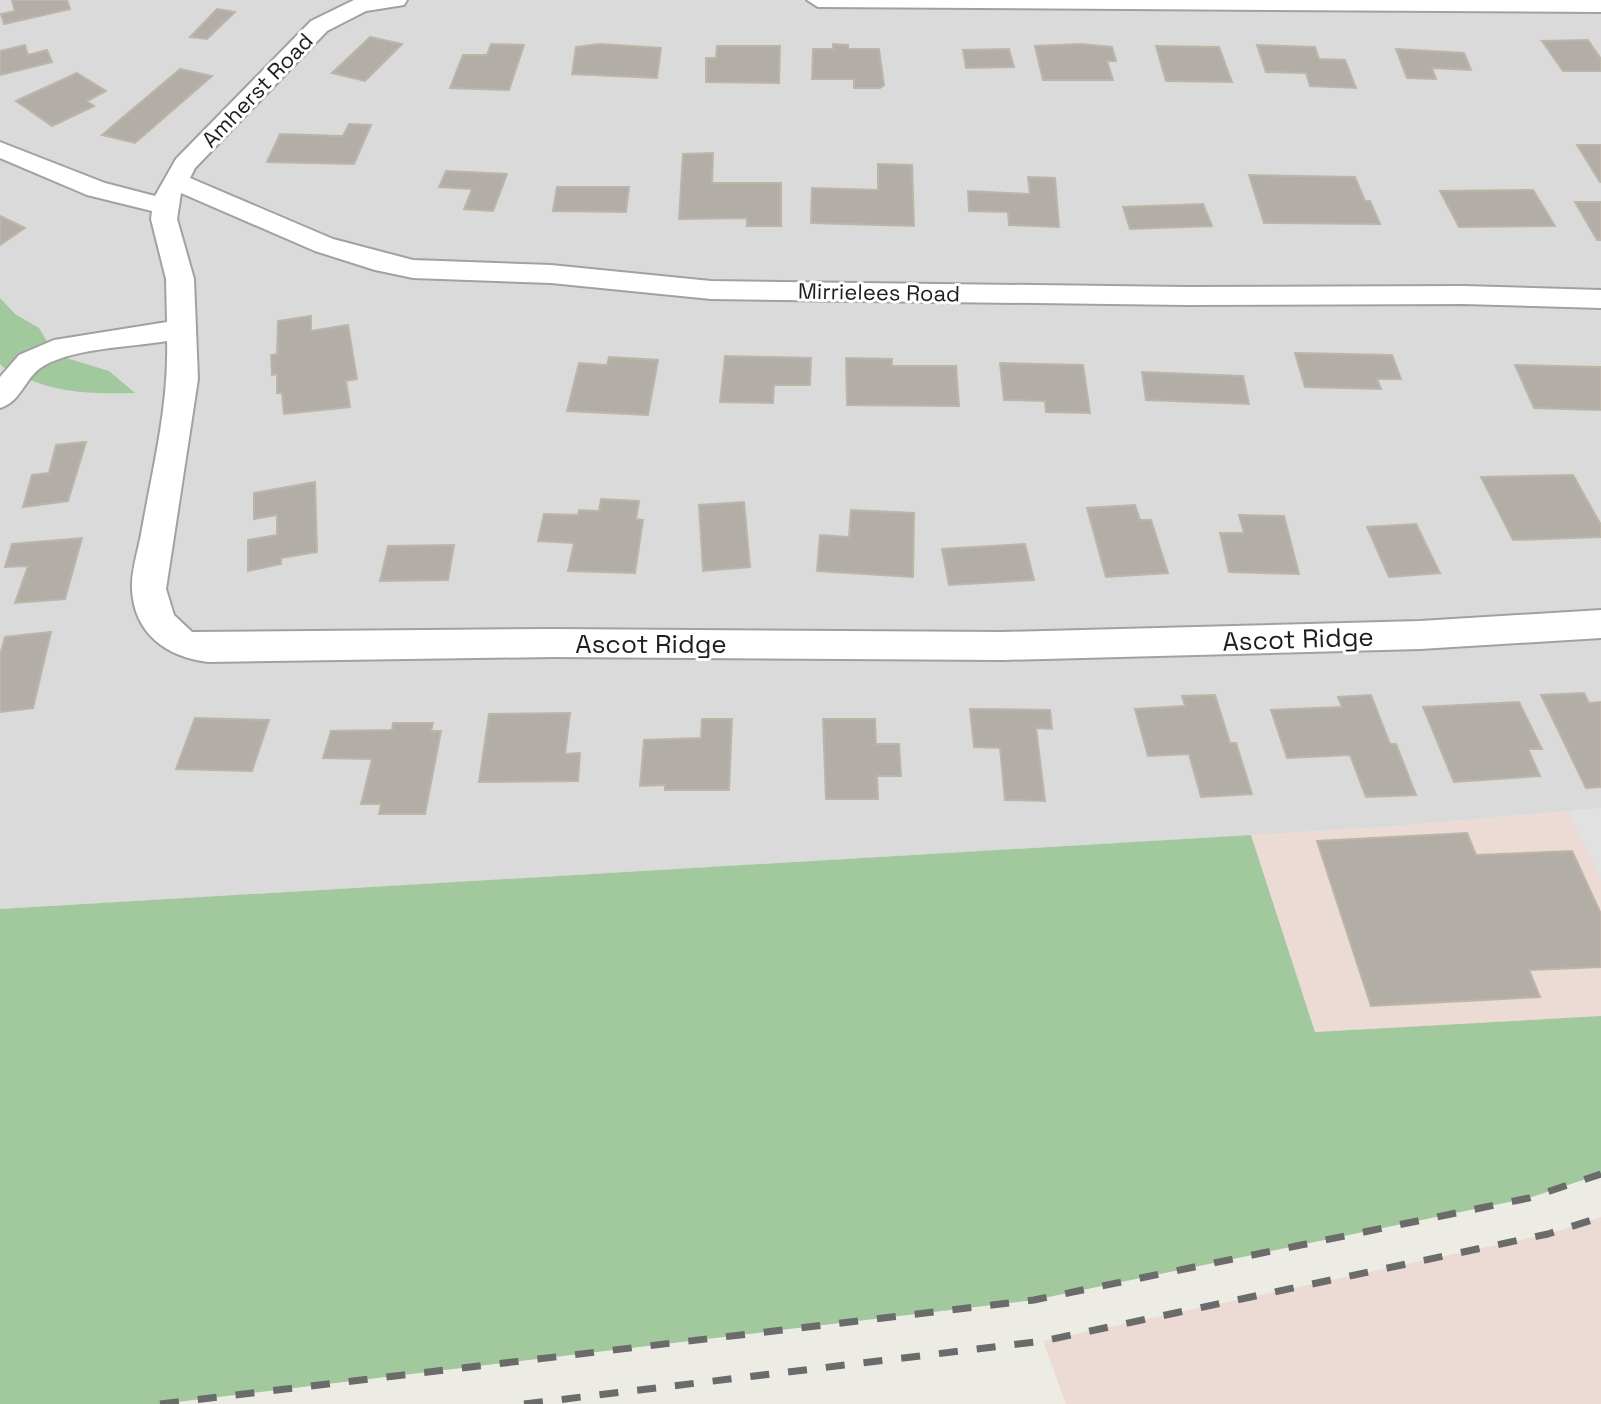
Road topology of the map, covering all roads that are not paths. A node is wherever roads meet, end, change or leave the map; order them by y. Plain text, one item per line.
1 (396, 0) edge
2 (818, 0) edge
3 (1601, 5) edge
4 (0, 149) edge
5 (171, 194) junction
6 (1601, 299) edge
7 (180, 330) junction
8 (0, 397) edge
9 (1601, 624) edge

1 - 5 street, Amherst Road
2 - 3 street
4 - 5 street, Mirrielees Road
5 - 6 street, Mirrielees Road
5 - 7 street, Ascot Ridge
7 - 8 street
7 - 9 street, Ascot Ridge

